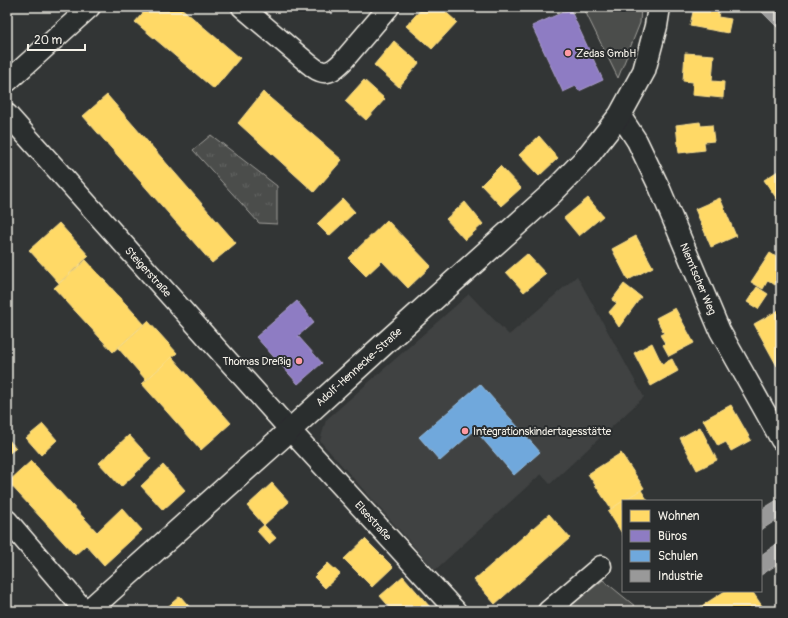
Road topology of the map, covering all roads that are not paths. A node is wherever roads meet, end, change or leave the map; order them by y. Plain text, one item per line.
1 (90, 7) edge
2 (242, 7) edge
3 (389, 7) edge
4 (659, 7) edge
5 (7, 82) edge
6 (7, 114) edge
7 (620, 115) junction
8 (290, 430) junction
9 (781, 440) edge
10 (7, 520) edge
11 (601, 566) dead end
12 (87, 611) edge
13 (456, 611) edge
14 (548, 611) edge

1 - 5 street
2 - 3 street
4 - 7 street, Adolf-Hennecke-Straße
6 - 8 street, Steigerstraße
7 - 8 street, Adolf-Hennecke-Straße
7 - 9 street, Niemtscher Weg
8 - 12 street, Adolf-Hennecke-Straße
8 - 13 street, Elsestraße
10 - 12 street
11 - 14 street

